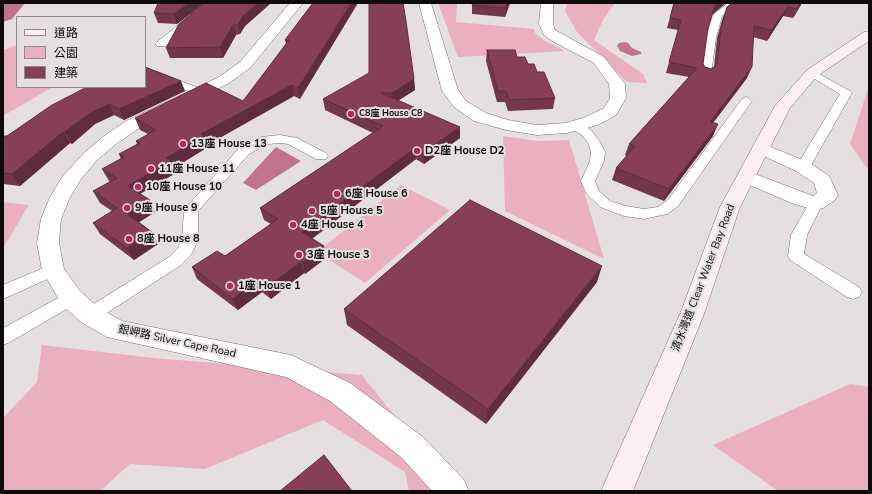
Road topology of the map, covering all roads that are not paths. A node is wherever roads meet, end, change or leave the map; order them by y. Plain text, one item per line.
1 (212, 3) edge
2 (297, 3) edge
3 (425, 3) edge
4 (547, 3) edge
5 (734, 3) edge
6 (869, 35) edge
7 (161, 44) dead end
8 (146, 73) edge
9 (812, 73) junction
10 (706, 75) edge
11 (200, 92) junction
12 (746, 101) dead end
13 (576, 126) junction
14 (761, 148) junction
15 (321, 156) dead end
16 (803, 167) junction
17 (747, 177) junction
18 (816, 203) junction
19 (53, 270) junction
20 (3, 292) edge
21 (853, 292) dead end
22 (71, 298) junction
23 (90, 315) junction
24 (3, 337) edge
25 (453, 491) edge
26 (617, 491) edge

1 - 7 lane
2 - 11 street, 銀岬路 Silver Cape Road
3 - 13 street
4 - 13 street
5 - 10 lane
6 - 9 main road, 清水灣道 Clear Water Bay Road
8 - 11 lane
9 - 14 main road, 清水灣道 Clear Water Bay Road
9 - 16 lane
11 - 19 street, 銀岬路 Silver Cape Road
12 - 13 lane
14 - 16 street
14 - 17 main road, 清水灣道 Clear Water Bay Road
15 - 23 lane
16 - 18 street
17 - 18 street
17 - 26 main road, 清水灣道 Clear Water Bay Road
18 - 21 lane
19 - 20 lane
19 - 22 street, 銀岬路 Silver Cape Road
22 - 23 street, 銀岬路 Silver Cape Road
22 - 24 lane
23 - 25 street, 銀岬路 Silver Cape Road

